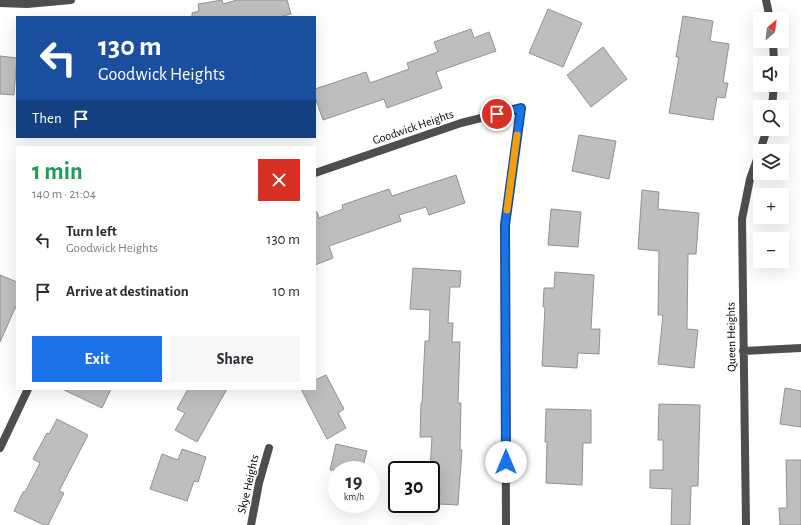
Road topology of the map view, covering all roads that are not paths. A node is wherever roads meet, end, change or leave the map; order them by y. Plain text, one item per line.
1 (71, 0) edge
2 (766, 0) edge
3 (50, 1) edge
4 (0, 3) edge
5 (769, 12) edge
6 (753, 171) edge
7 (316, 173) edge
8 (801, 348) edge
9 (743, 351) junction
10 (28, 390) edge
11 (0, 448) edge
12 (269, 448) dead end
13 (251, 525) edge
14 (506, 525) edge
15 (746, 525) edge

1 - 3 street
2 - 5 street
3 - 4 street
6 - 9 street, Queen Heights
7 - 14 street, Goodwick Heights
8 - 9 street
9 - 15 street, Queen Heights
10 - 11 street
12 - 13 street, Skye Heights

